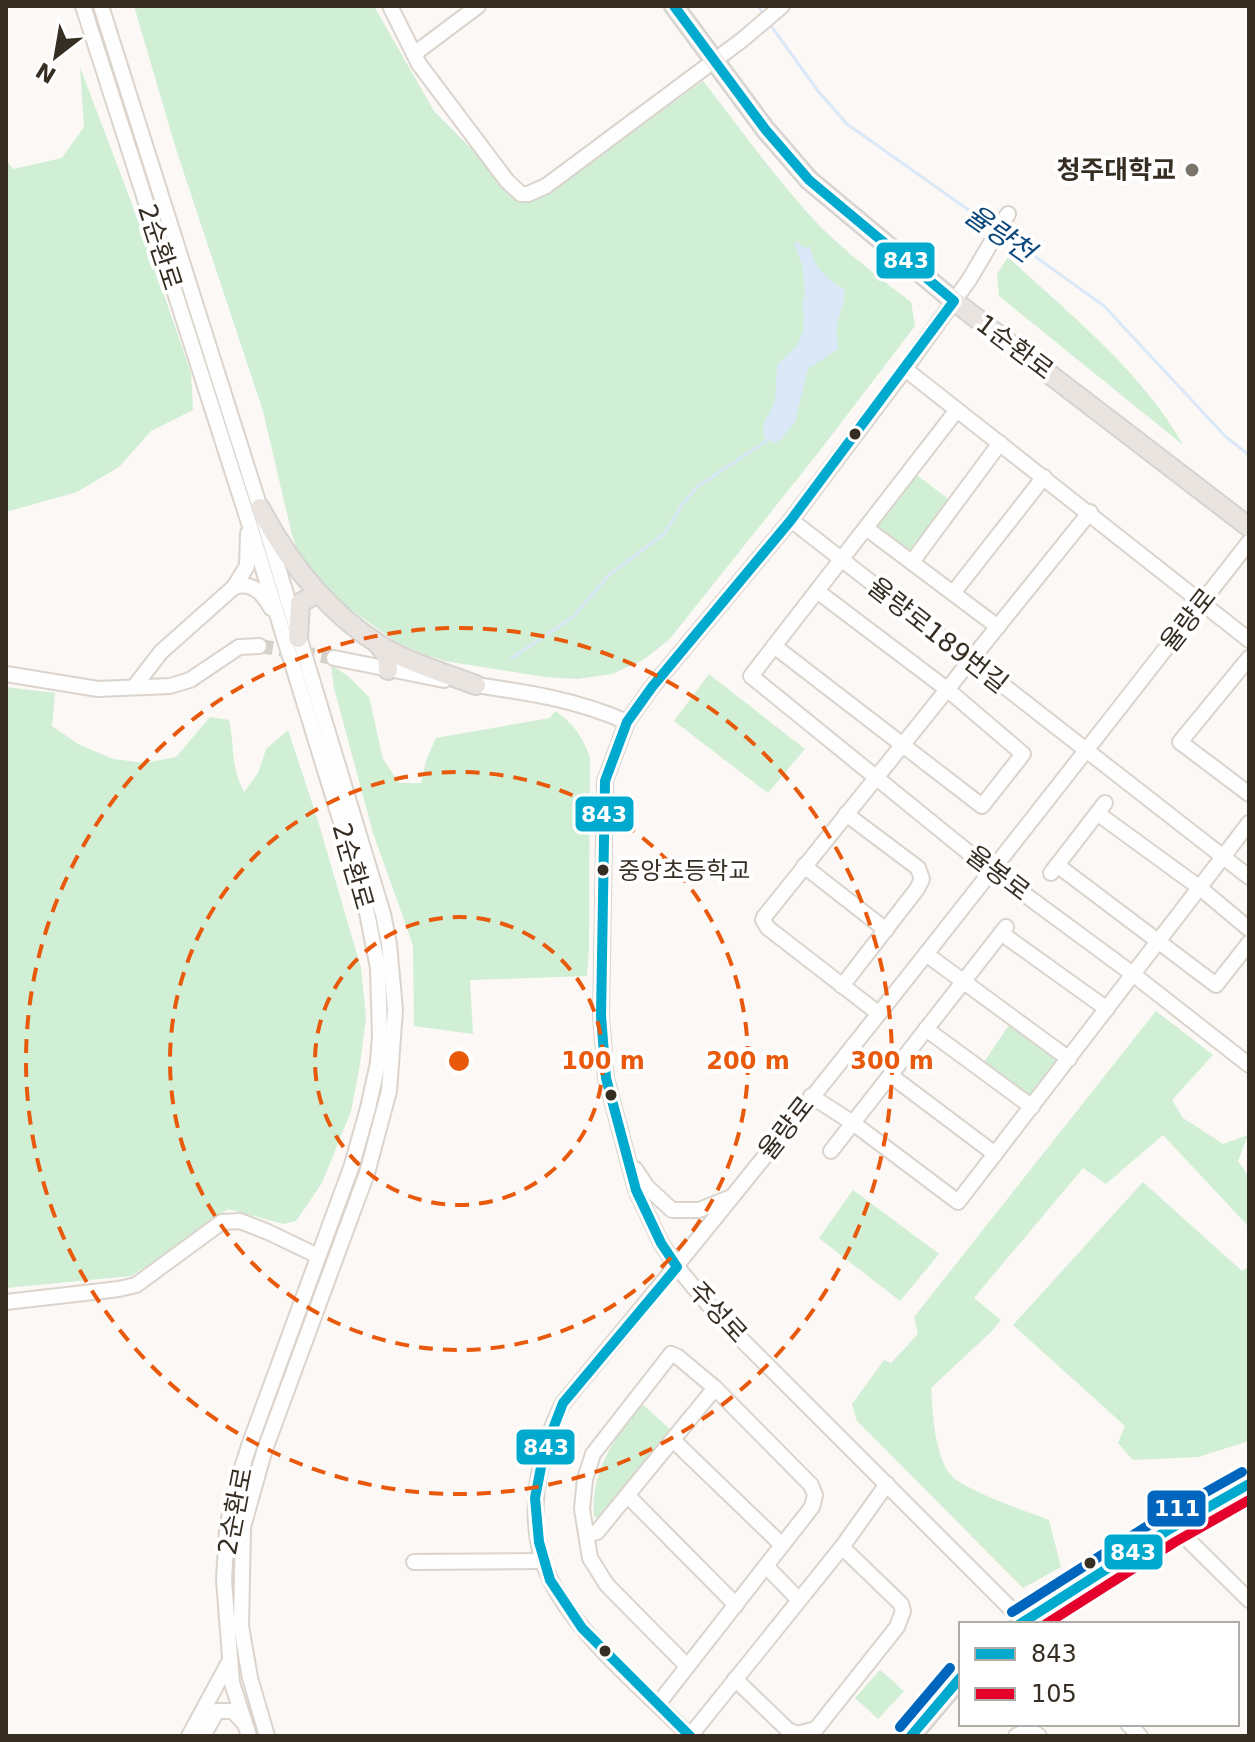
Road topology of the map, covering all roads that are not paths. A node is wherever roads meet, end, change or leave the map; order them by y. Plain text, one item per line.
1 (83, 6) edge
2 (101, 6) edge
3 (390, 6) edge
4 (478, 6) edge
5 (674, 6) edge
6 (781, 8) edge
7 (414, 54) junction
8 (714, 61) junction
9 (1008, 214) dead end
10 (954, 301) junction
11 (905, 369) junction
12 (957, 410) junction
13 (1000, 443) junction
14 (1044, 477) junction
15 (1090, 512) junction
16 (254, 514) junction
17 (791, 520) junction
18 (1249, 527) edge
19 (866, 528) junction
20 (1249, 542) edge
21 (841, 559) junction
22 (912, 562) junction
23 (234, 587) junction
24 (817, 591) junction
25 (953, 593) junction
26 (316, 594) junction
27 (1203, 601) junction
28 (279, 622) junction
29 (998, 627) junction
30 (298, 638) junction
31 (1249, 640) edge
32 (378, 644) junction
33 (259, 646) tunnel mouth
34 (774, 646) junction
35 (334, 658) tunnel mouth
36 (1249, 658) edge
37 (971, 661) junction
38 (388, 670) junction
39 (6, 674) edge
40 (476, 685) junction
41 (134, 687) junction
42 (948, 690) junction
43 (627, 722) junction
44 (904, 745) junction
45 (1085, 751) junction
46 (876, 779) junction
47 (1249, 794) edge
48 (846, 814) junction
49 (1249, 823) edge
50 (1224, 857) junction
51 (804, 866) junction
52 (992, 869) junction
53 (1249, 877) edge
54 (1200, 888) junction
55 (1249, 929) edge
56 (886, 930) junction
57 (1159, 941) junction
58 (1249, 943) edge
59 (926, 954) junction
60 (1134, 975) junction
61 (962, 983) junction
62 (842, 986) junction
63 (1107, 1009) junction
64 (878, 1013) junction
65 (926, 1029) junction
66 (1069, 1059) junction
67 (1249, 1065) edge
68 (890, 1075) junction
69 (811, 1096) junction
70 (1032, 1107) junction
71 (853, 1123) junction
72 (831, 1151) dead end
73 (995, 1154) junction
74 (627, 1156) junction
75 (733, 1196) junction
76 (318, 1256) junction
77 (677, 1267) junction
78 (6, 1302) edge
79 (715, 1388) junction
80 (673, 1440) junction
81 (887, 1484) junction
82 (1249, 1484) edge
83 (628, 1496) junction
84 (1175, 1527) junction
85 (587, 1535) junction
86 (782, 1545) junction
87 (842, 1547) junction
88 (544, 1561) junction
89 (414, 1562) dead end
90 (766, 1566) junction
91 (799, 1600) junction
92 (1249, 1600) edge
93 (736, 1605) junction
94 (1022, 1622) edge
95 (1025, 1622) edge
96 (230, 1658) junction
97 (687, 1666) junction
98 (735, 1679) junction
99 (959, 1679) edge
100 (658, 1704) junction
101 (247, 1729) edge
102 (189, 1736) edge
103 (203, 1736) edge
104 (267, 1736) edge
105 (690, 1736) edge
106 (911, 1736) edge
107 (1016, 1736) edge
108 (1039, 1736) edge

1 - 16 street, 2순환로
2 - 16 street, 2순환로
3 - 7 street
4 - 7 street
5 - 8 main road, 1순환로
6 - 8 street
7 - 8 street
8 - 10 main road, 1순환로
9 - 10 street, 주성로
10 - 11 street, 주성로
10 - 18 main road, 1순환로
11 - 12 street
11 - 17 street, 주성로
12 - 13 street
12 - 19 street
13 - 14 street
13 - 22 street
14 - 15 street
14 - 25 street
15 - 27 street
15 - 29 street
16 - 23 street
16 - 26 main road
16 - 28 street, 2순환로
16 - 30 street, 2순환로
17 - 21 street, 율량로189번길
17 - 43 street, 주성로
19 - 21 street
19 - 22 street
20 - 27 street, 율량로
21 - 24 street
21 - 37 street, 율량로189번길
22 - 25 street
23 - 28 street
23 - 41 street
24 - 34 street
24 - 42 street
25 - 29 street
26 - 30 main road
26 - 32 main road
27 - 31 street
27 - 45 street, 율량로
28 - 76 street, 2순환로
29 - 37 street
30 - 104 street, 2순환로
32 - 38 main road
32 - 40 main road
33 - 41 street
34 - 44 street
34 - 46 street, 율봉로
35 - 38 street
36 - 47 street
37 - 42 street
37 - 45 street, 율량로189번길
38 - 40 street
39 - 41 street
40 - 43 street
42 - 44 street
42 - 44 street
43 - 74 street, 주성로
44 - 46 street
45 - 50 street, 율량로189번길
45 - 52 street, 율량로
46 - 48 street
46 - 52 street, 율봉로
48 - 51 street
48 - 56 street
49 - 50 street
50 - 53 street, 율량로189번길
50 - 54 street
51 - 56 street
51 - 62 street
52 - 59 street, 율량로
52 - 60 street, 율봉로
54 - 55 street
54 - 57 street
54 - 57 street
56 - 62 street
57 - 58 street
57 - 60 street
59 - 61 street
59 - 64 street, 율량로
60 - 63 street
60 - 67 street, 율봉로
61 - 63 street
61 - 65 street
61 - 66 street
62 - 64 street
63 - 66 street
64 - 69 street, 율량로
65 - 68 street
65 - 70 street
66 - 70 street
68 - 71 street
68 - 73 street
69 - 71 street
69 - 75 street, 율량로
70 - 73 street
71 - 72 street
71 - 73 street
74 - 75 street
74 - 77 street, 주성로
75 - 77 street, 율량로
76 - 78 street
76 - 96 street, 2순환로
77 - 81 street, 주성로
77 - 88 street, 율량로
79 - 80 street
79 - 85 street
79 - 86 street
80 - 83 street
80 - 86 street
81 - 87 street
81 - 94 street, 주성로
82 - 84 main road
83 - 85 street
83 - 93 street
84 - 92 street
84 - 95 main road
85 - 97 street
86 - 90 street
87 - 91 street
87 - 98 street
88 - 89 street
88 - 100 street, 율량로
90 - 91 street
90 - 93 street
91 - 98 street
93 - 97 street
96 - 101 street, 2순환로
96 - 102 street
97 - 100 street
98 - 105 street
99 - 106 main road
100 - 105 street, 율량로
101 - 103 street
107 - 108 street

